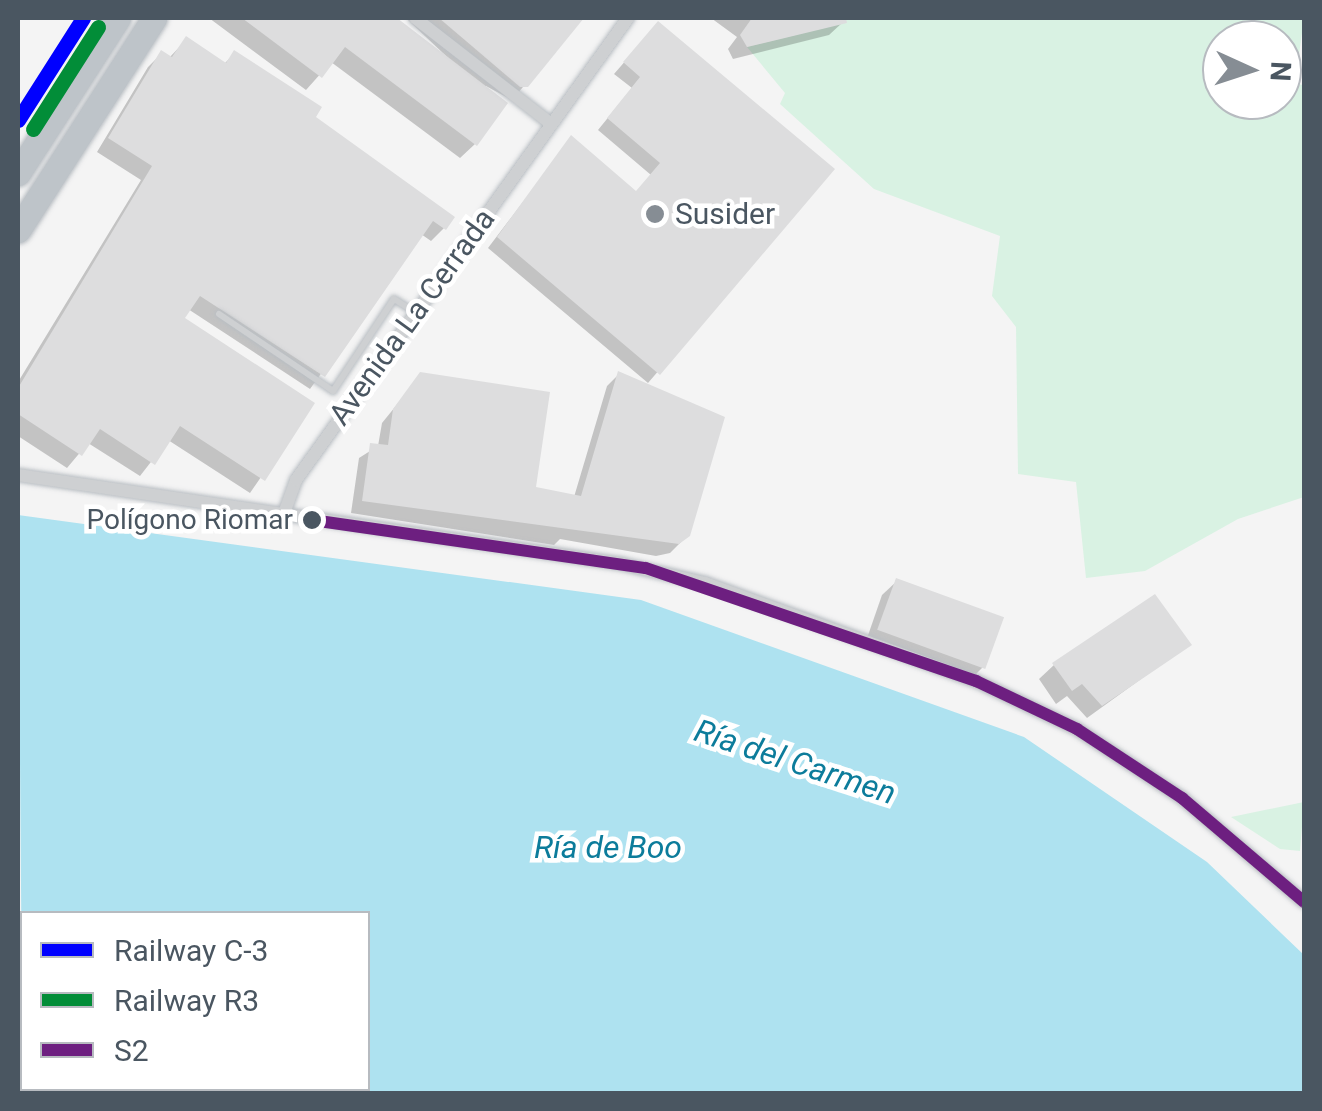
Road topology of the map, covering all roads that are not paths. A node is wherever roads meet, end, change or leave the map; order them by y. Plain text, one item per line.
1 (118, 18) edge
2 (154, 18) edge
3 (415, 18) edge
4 (628, 18) edge
5 (551, 124) junction
6 (18, 173) edge
7 (18, 230) edge
8 (415, 312) junction
9 (219, 314) dead end
10 (18, 475) edge
11 (284, 516) junction
12 (1304, 902) edge

1 - 6 highway
2 - 7 highway
3 - 5 street
4 - 5 street, Avenida La Cerrada
5 - 8 street, Avenida La Cerrada
8 - 9 lane
8 - 11 street, Avenida La Cerrada
10 - 11 street
11 - 12 street

